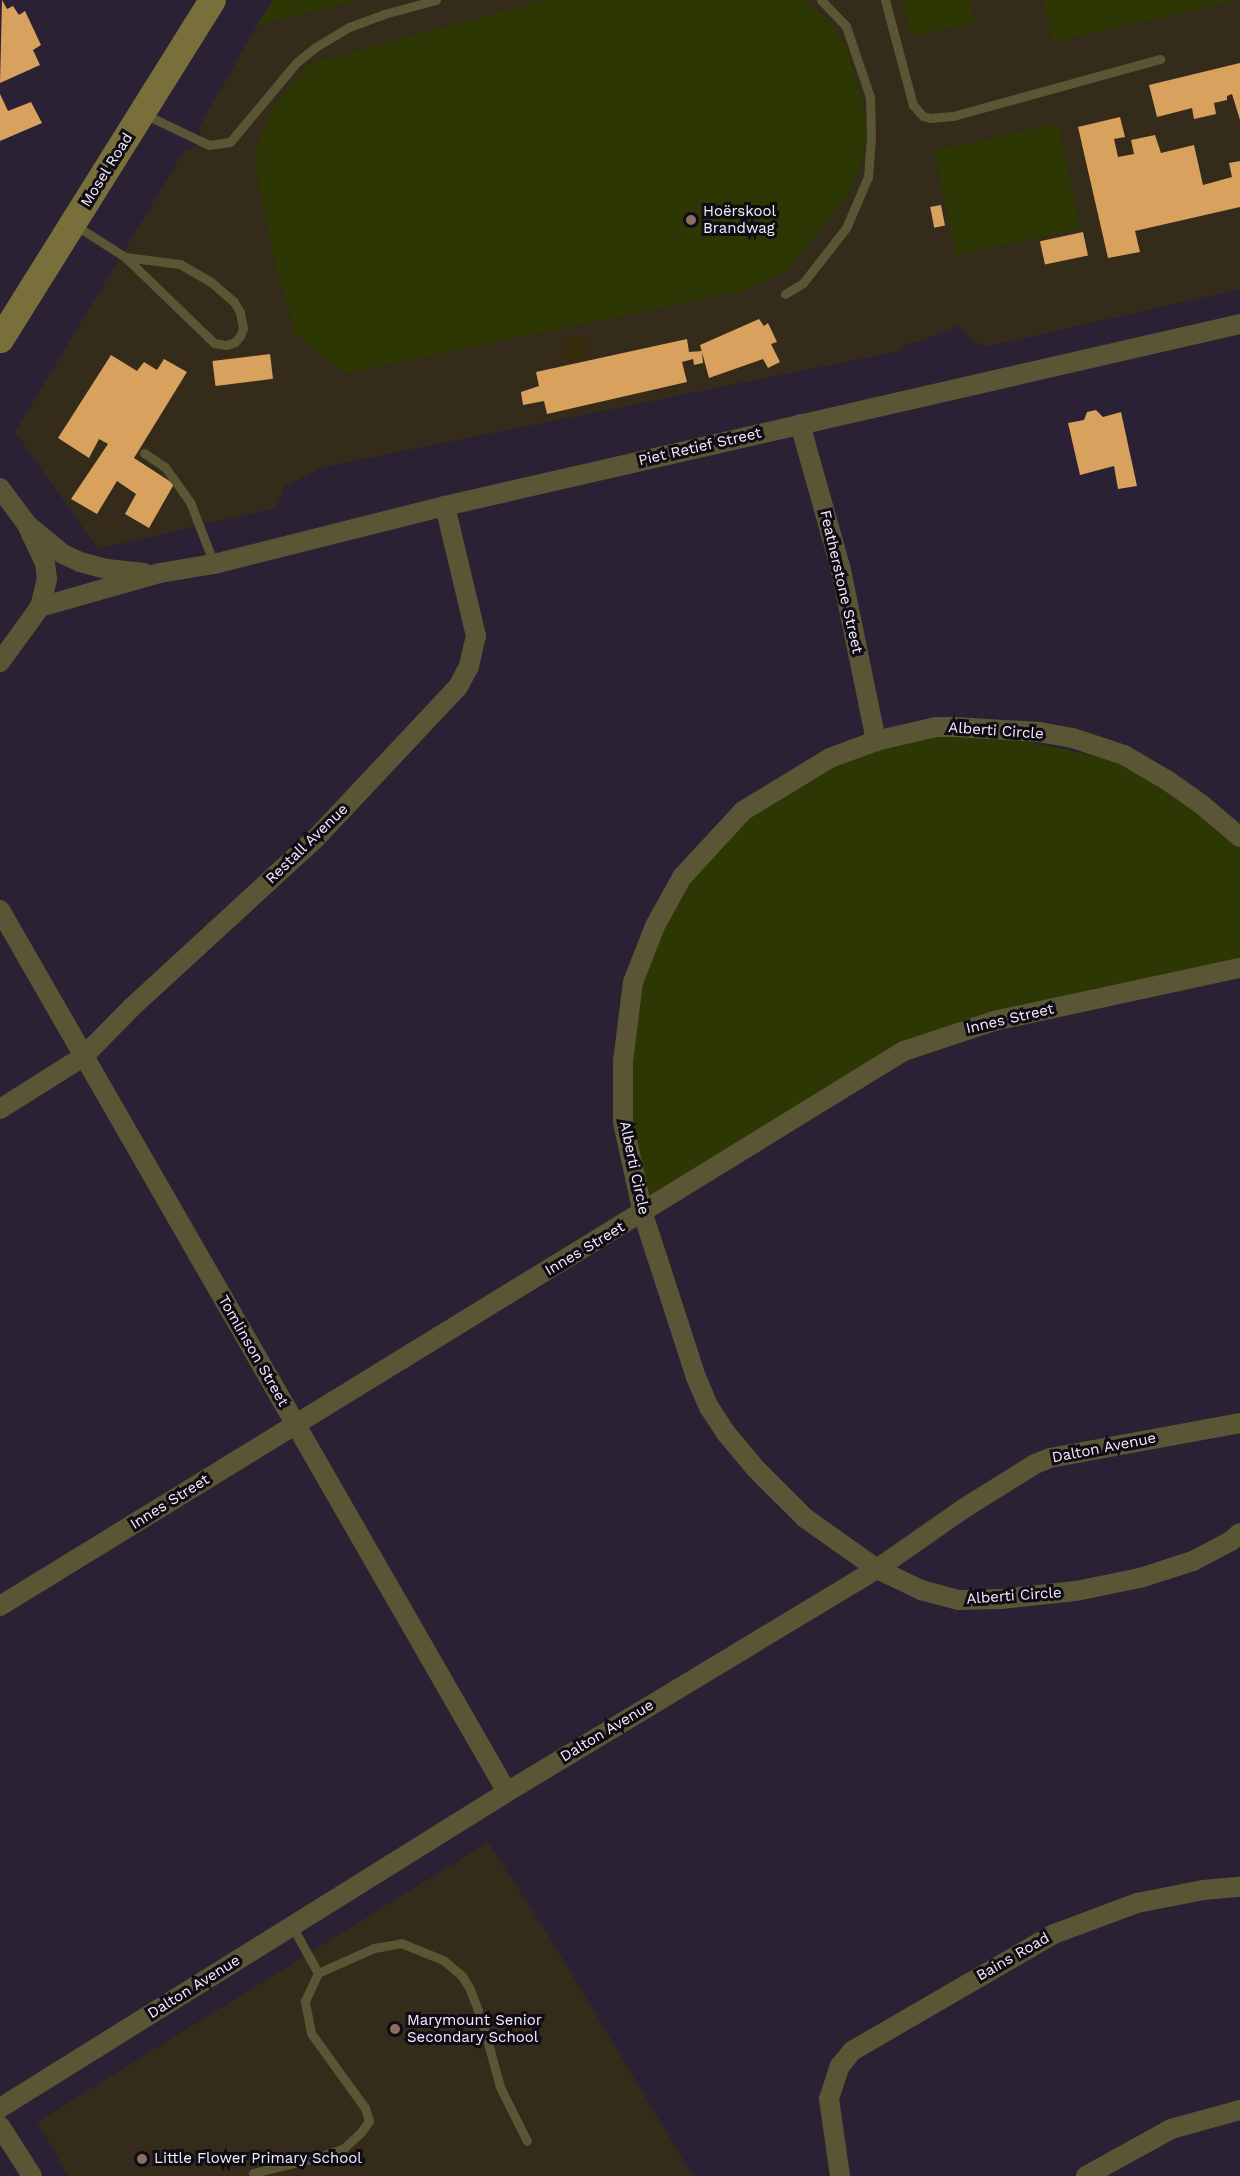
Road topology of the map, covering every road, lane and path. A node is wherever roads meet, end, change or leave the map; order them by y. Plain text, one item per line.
1 (212, 0) edge
2 (436, 0) edge
3 (821, 0) edge
4 (885, 0) edge
5 (1160, 59) dead end
6 (142, 113) junction
7 (73, 224) junction
8 (124, 257) junction
9 (785, 294) dead end
10 (1240, 324) edge
11 (0, 339) edge
12 (800, 424) junction
13 (144, 453) dead end
14 (0, 488) edge
15 (444, 506) junction
16 (26, 524) junction
17 (214, 564) junction
18 (160, 573) junction
19 (40, 607) junction
20 (0, 662) edge
21 (876, 741) junction
22 (1240, 837) edge
23 (0, 910) edge
24 (1240, 969) edge
25 (84, 1056) junction
26 (0, 1109) edge
27 (643, 1214) junction
28 (1240, 1423) edge
29 (295, 1425) junction
30 (1240, 1533) edge
31 (878, 1569) junction
32 (0, 1606) edge
33 (507, 1792) junction
34 (1240, 1887) edge
35 (292, 1926) junction
36 (318, 1973) junction
37 (0, 2108) edge
38 (1240, 2110) edge
39 (0, 2126) edge
40 (527, 2141) dead end
41 (253, 2173) dead end
42 (32, 2176) edge
43 (840, 2176) edge
44 (1086, 2176) edge

1 - 6 street, Mosel Road
2 - 6 lane
3 - 9 lane
4 - 5 lane
6 - 7 street, Mosel Road
7 - 8 lane
7 - 11 street, Mosel Road
8 - 8 lane
10 - 12 street, Piet Retief Street
12 - 15 street, Piet Retief Street
12 - 21 street, Featherstone Street
13 - 17 lane
14 - 16 street, Piet Retief Street
15 - 17 street, Piet Retief Street
15 - 25 street, Restall Avenue
16 - 18 street, Piet Retief Street
16 - 19 street, Piet Retief Street
17 - 18 street, Piet Retief Street
18 - 19 street, Piet Retief Street
19 - 20 street, Piet Retief Street
21 - 22 street, Alberti Circle
21 - 27 street, Alberti Circle
23 - 25 street, Tomlinson Street
24 - 27 street, Innes Street
25 - 26 street, Restall Avenue
25 - 29 street, Tomlinson Street
27 - 29 street, Innes Street
27 - 31 street, Alberti Circle
28 - 31 street, Dalton Avenue
29 - 32 street, Innes Street
29 - 33 street, Tomlinson Street
30 - 31 street, Alberti Circle
31 - 33 street, Dalton Avenue
33 - 35 street, Dalton Avenue
34 - 43 street, Bains Road
35 - 36 lane
35 - 37 street, Dalton Avenue
36 - 40 lane
36 - 41 lane
38 - 44 street
39 - 42 street

